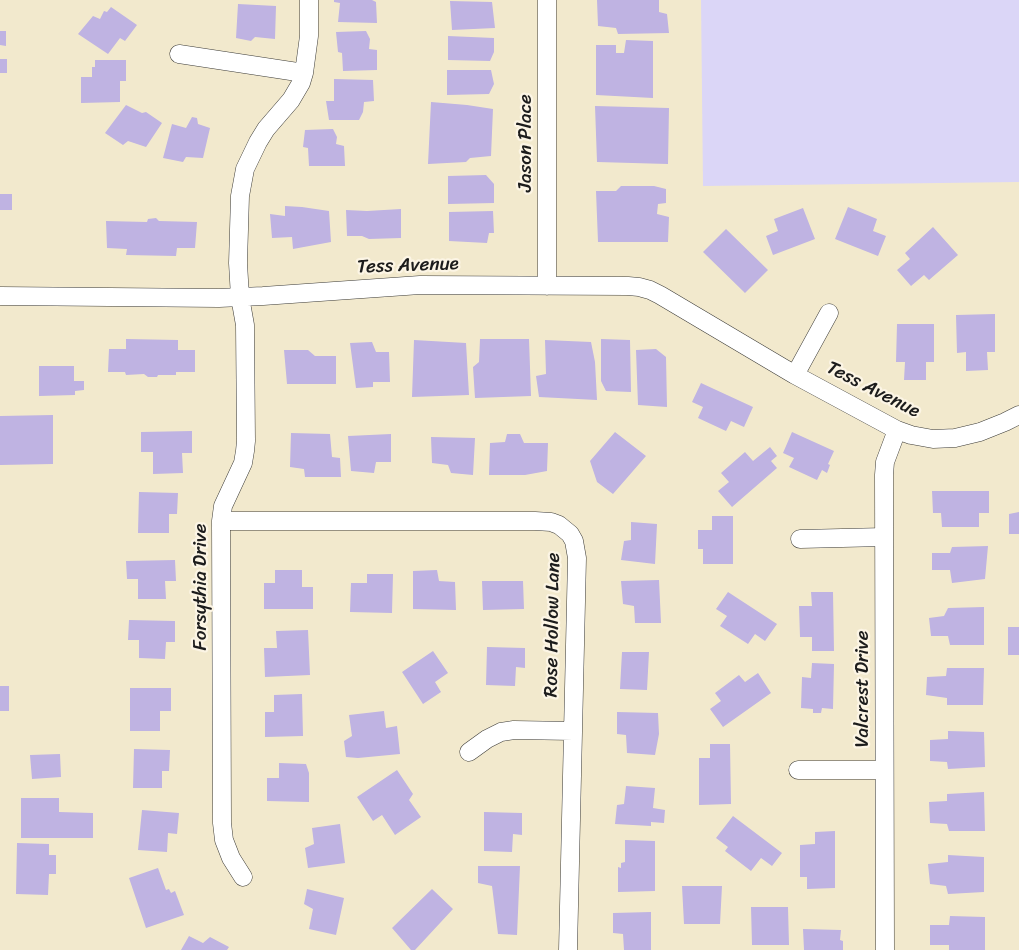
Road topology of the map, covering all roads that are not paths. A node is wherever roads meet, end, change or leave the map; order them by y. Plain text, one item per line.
1 (309, 0) edge
2 (547, 0) edge
3 (179, 54) dead end
4 (304, 73) junction
5 (547, 286) junction
6 (0, 296) edge
7 (240, 297) junction
8 (829, 313) dead end
9 (795, 375) junction
10 (1019, 415) edge
11 (897, 430) junction
12 (221, 521) junction
13 (884, 537) junction
14 (800, 539) dead end
15 (573, 731) junction
16 (469, 752) dead end
17 (798, 770) dead end
18 (884, 770) junction
19 (243, 877) dead end
20 (568, 950) edge
21 (884, 950) edge

1 - 4 street, Forsythia Drive
2 - 5 street, Jason Place
3 - 4 street
4 - 7 street, Forsythia Drive
5 - 7 street, Tess Avenue
5 - 9 street, Tess Avenue
6 - 7 street, Tess Avenue
7 - 12 street, Forsythia Drive
8 - 9 street, Tess Avenue
9 - 11 street, Tess Avenue
10 - 11 street, Tess Avenue
11 - 13 street, Valcrest Drive
12 - 15 street, Rose Hollow Lane
12 - 19 street, Forsythia Drive
13 - 14 street
13 - 18 street, Valcrest Drive
15 - 16 street
15 - 20 street, Rose Hollow Lane
17 - 18 street
18 - 21 street, Valcrest Drive

